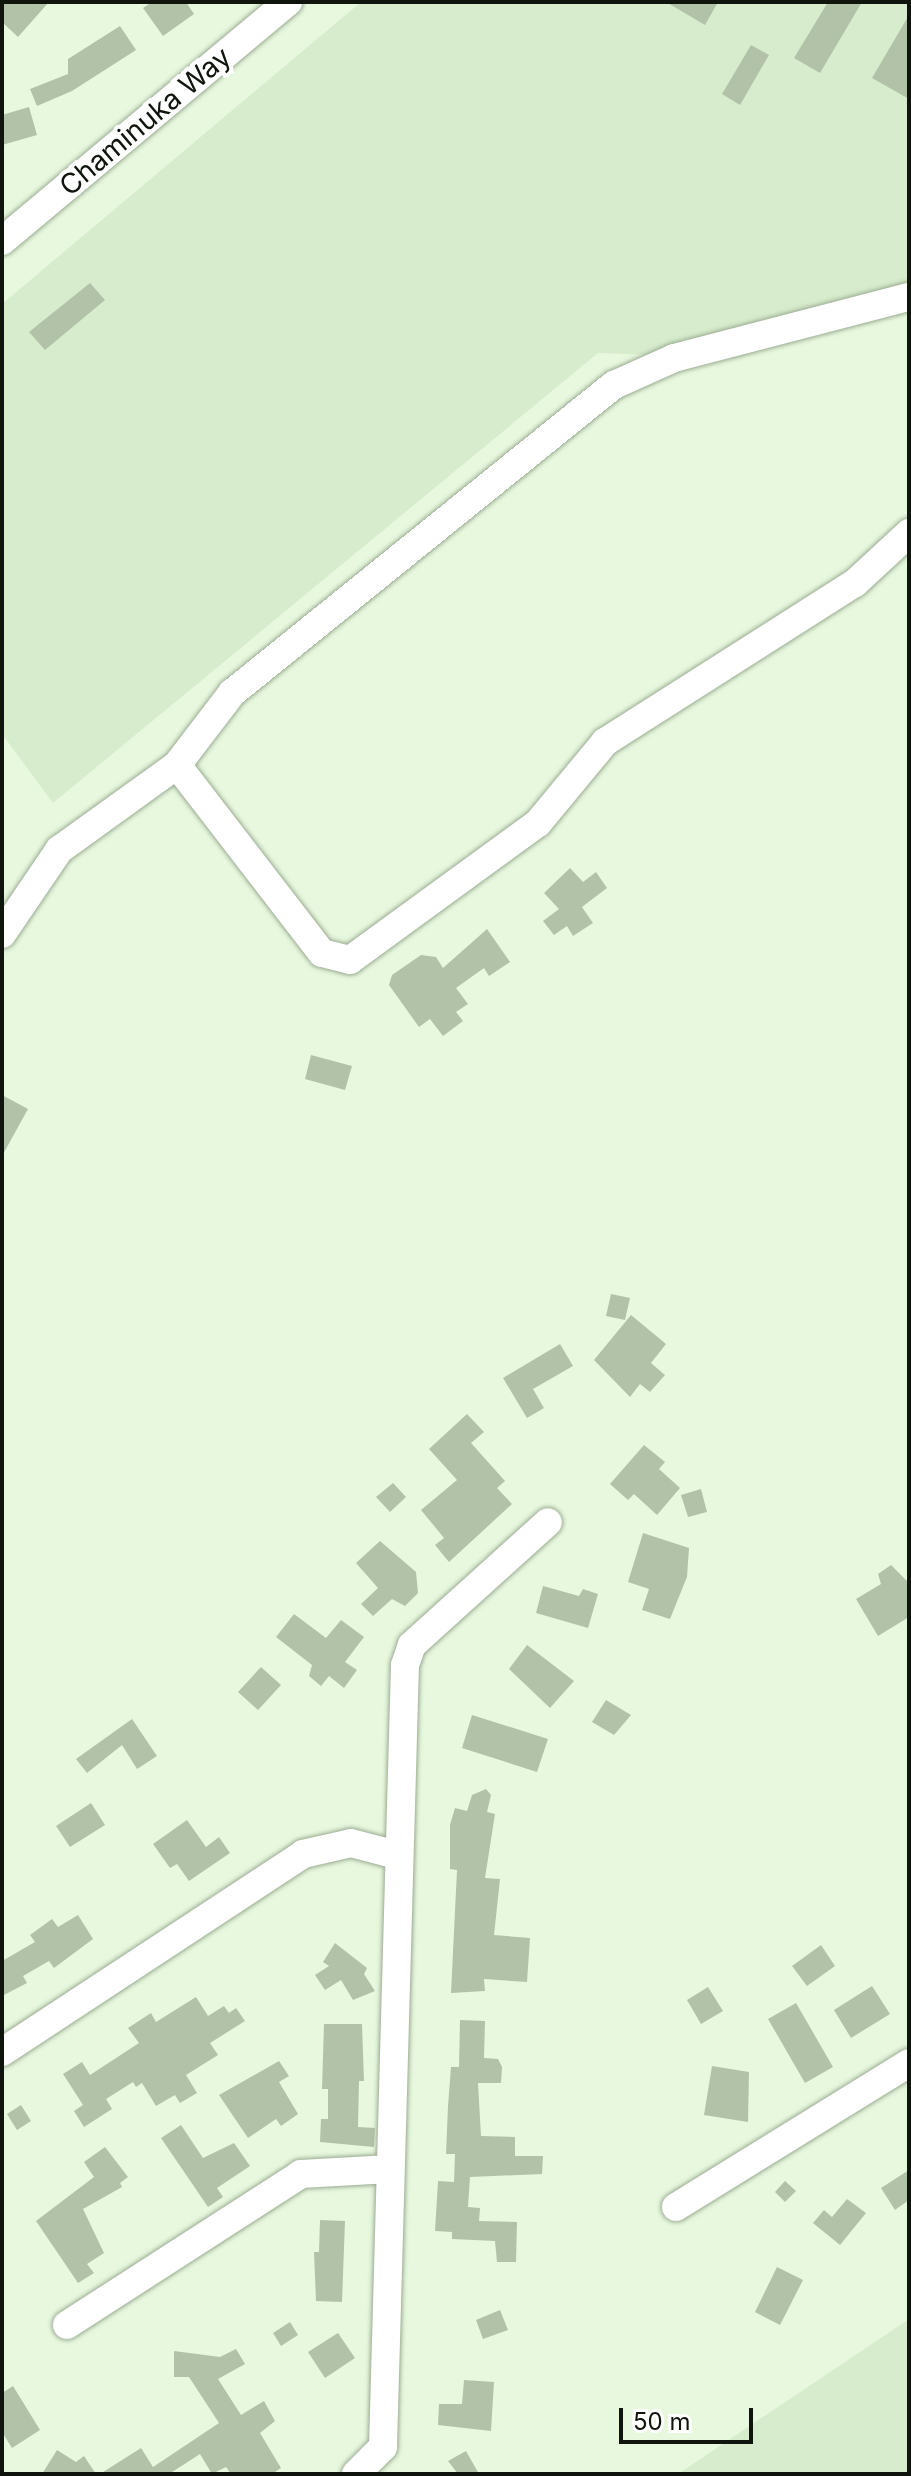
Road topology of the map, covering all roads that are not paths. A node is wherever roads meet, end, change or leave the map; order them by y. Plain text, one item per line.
1 (288, 2) edge
2 (2, 241) edge
3 (909, 297) edge
4 (909, 533) edge
5 (177, 765) junction
6 (2, 934) edge
7 (548, 1522) dead end
8 (397, 1855) junction
9 (2, 2052) edge
10 (909, 2063) edge
11 (390, 2169) junction
12 (676, 2207) dead end
13 (67, 2325) dead end
14 (356, 2474) edge

1 - 2 street, Chaminuka Way
3 - 5 street
4 - 5 street
5 - 6 street
7 - 8 street
8 - 9 street
8 - 11 street
10 - 12 street
11 - 13 street
11 - 14 street

